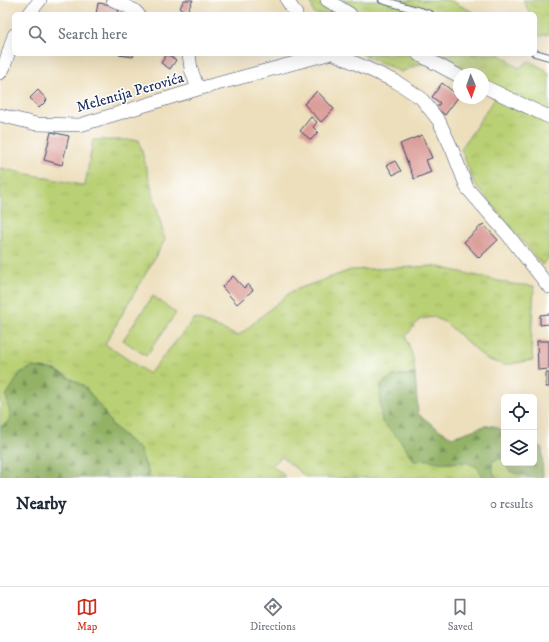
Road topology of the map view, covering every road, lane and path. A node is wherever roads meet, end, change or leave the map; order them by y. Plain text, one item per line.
1 (40, 0) edge
2 (113, 0) edge
3 (286, 0) edge
4 (327, 0) edge
5 (382, 0) edge
6 (31, 12) edge
7 (136, 12) edge
8 (295, 12) edge
9 (328, 12) edge
10 (347, 12) edge
11 (423, 12) edge
12 (12, 41) edge
13 (537, 54) edge
14 (189, 56) edge
15 (310, 56) edge
16 (338, 56) edge
17 (422, 56) edge
18 (549, 57) edge
19 (0, 73) edge
20 (453, 73) edge
21 (198, 89) junction
22 (489, 89) edge
23 (0, 115) edge
24 (549, 117) edge
25 (549, 287) edge

1 - 6 street
2 - 7 street
3 - 8 street
4 - 9 street
4 - 10 street
5 - 11 lane
12 - 19 street
13 - 18 lane
14 - 21 street, Melentija Perovića
15 - 21 street, Melentija Perovića
16 - 25 street
17 - 20 street
21 - 23 street, Melentija Perovića
22 - 24 street

